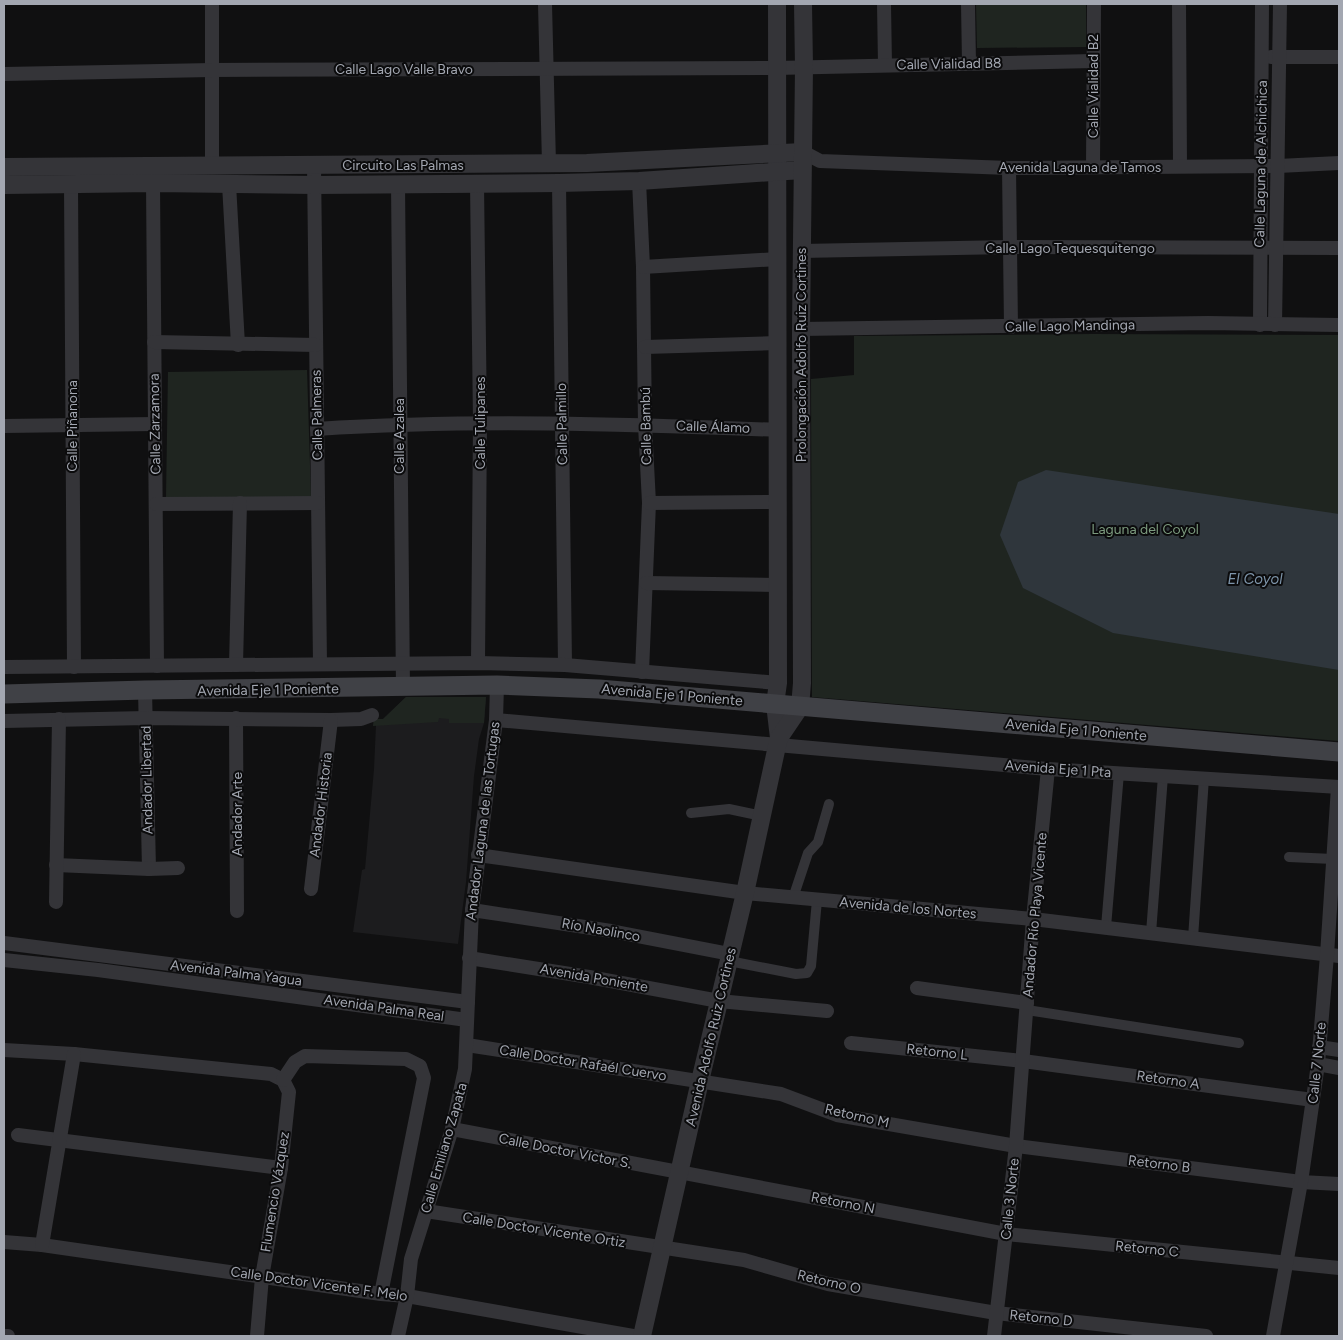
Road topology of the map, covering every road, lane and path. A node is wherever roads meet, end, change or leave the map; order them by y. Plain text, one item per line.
1 (212, 4) edge
2 (545, 4) edge
3 (777, 4) edge
4 (802, 4) edge
5 (884, 4) edge
6 (968, 4) edge
7 (1094, 4) edge
8 (1179, 4) edge
9 (1262, 4) edge
10 (1280, 4) edge
11 (1279, 57) junction
12 (1339, 57) edge
13 (1262, 58) junction
14 (1094, 62) junction
15 (969, 63) junction
16 (885, 65) junction
17 (804, 67) junction
18 (776, 68) junction
19 (546, 69) junction
20 (212, 70) junction
21 (4, 74) edge
22 (803, 152) junction
23 (777, 153) junction
24 (820, 161) junction
25 (1339, 163) edge
26 (549, 164) junction
27 (314, 165) junction
28 (212, 166) junction
29 (1180, 166) junction
30 (1262, 166) junction
31 (1278, 166) junction
32 (4, 167) edge
33 (1093, 167) junction
34 (1009, 168) junction
35 (802, 170) junction
36 (777, 173) junction
37 (639, 181) junction
38 (153, 183) junction
39 (559, 183) junction
40 (71, 184) junction
41 (229, 184) junction
42 (398, 184) junction
43 (477, 184) junction
44 (4, 185) edge
45 (315, 185) junction
46 (1009, 247) junction
47 (1339, 248) edge
48 (1260, 249) junction
49 (1276, 249) junction
50 (802, 251) junction
51 (777, 259) junction
52 (643, 267) junction
53 (1260, 325) junction
54 (1275, 325) junction
55 (1339, 325) edge
56 (1011, 327) junction
57 (801, 329) junction
58 (154, 342) junction
59 (777, 343) junction
60 (238, 345) junction
61 (316, 346) junction
62 (645, 347) junction
63 (480, 422) junction
64 (562, 422) junction
65 (155, 424) junction
66 (399, 424) junction
67 (72, 425) junction
68 (646, 425) junction
69 (4, 426) edge
70 (317, 429) junction
71 (779, 430) junction
72 (779, 448) junction
73 (801, 448) junction
74 (778, 502) junction
75 (240, 503) junction
76 (318, 503) junction
77 (649, 503) junction
78 (156, 504) junction
79 (801, 572) junction
80 (778, 579) junction
81 (646, 583) junction
82 (478, 662) junction
83 (320, 664) junction
84 (402, 664) junction
85 (565, 664) junction
86 (236, 665) junction
87 (157, 666) junction
88 (4, 667) edge
89 (74, 667) junction
90 (642, 672) junction
91 (778, 684) junction
92 (497, 685) junction
93 (403, 688) junction
94 (145, 690) junction
95 (4, 694) edge
96 (775, 704) junction
97 (800, 707) junction
98 (372, 715) dead end
99 (146, 718) junction
100 (236, 718) junction
101 (59, 719) junction
102 (331, 720) junction
103 (496, 720) junction
104 (4, 721) edge
105 (778, 742) junction
106 (1339, 752) edge
107 (1048, 769) junction
108 (1119, 773) junction
109 (1163, 776) junction
110 (1204, 778) junction
111 (1338, 787) edge
112 (829, 804) dead end
113 (691, 812) dead end
114 (762, 816) junction
115 (478, 854) junction
116 (1289, 857) dead end
117 (1333, 859) junction
118 (56, 865) junction
119 (178, 868) dead end
120 (149, 869) junction
121 (311, 889) dead end
122 (745, 893) junction
123 (793, 898) junction
124 (817, 900) junction
125 (56, 902) dead end
126 (472, 910) junction
127 (237, 911) dead end
128 (1033, 919) junction
129 (1106, 927) junction
130 (1151, 933) junction
131 (1193, 938) junction
132 (4, 943) edge
133 (1333, 955) edge
134 (469, 958) junction
135 (730, 958) junction
136 (4, 960) edge
137 (98, 963) junction
138 (288, 979) junction
139 (917, 988) dead end
140 (286, 995) junction
141 (719, 1001) junction
142 (468, 1002) junction
143 (1027, 1006) junction
144 (827, 1011) dead end
145 (467, 1020) junction
146 (851, 1043) dead end
147 (1239, 1043) dead end
148 (467, 1045) junction
149 (1319, 1047) junction
150 (4, 1050) edge
151 (1339, 1050) edge
152 (74, 1054) junction
153 (1023, 1061) junction
154 (1318, 1064) junction
155 (1339, 1068) edge
156 (283, 1080) junction
157 (700, 1081) junction
158 (1313, 1100) junction
159 (452, 1129) junction
160 (18, 1135) dead end
161 (59, 1141) junction
162 (1016, 1146) junction
163 (281, 1168) junction
164 (679, 1172) junction
165 (1301, 1182) junction
166 (1339, 1184) edge
167 (426, 1211) junction
168 (1006, 1234) junction
169 (4, 1242) edge
170 (42, 1245) junction
171 (662, 1248) junction
172 (1287, 1263) junction
173 (1339, 1268) edge
174 (262, 1277) junction
175 (381, 1294) junction
176 (407, 1296) junction
177 (996, 1313) junction
178 (4, 1336) edge
179 (8, 1336) edge
180 (256, 1336) edge
181 (398, 1336) edge
182 (633, 1336) edge
183 (642, 1336) edge
184 (994, 1336) edge
185 (1206, 1336) edge
186 (1273, 1336) edge

1 - 20 street
2 - 19 street
3 - 18 street, Prolongación Adolfo Ruiz Cortines
4 - 17 street, Prolongación Adolfo Ruiz Cortines
5 - 16 street
6 - 15 street
7 - 14 street, Calle Vialidad B2
8 - 29 street
9 - 13 street, Calle Laguna de Alchichica
10 - 11 street, Calle Laguna de Alchichica
11 - 12 street
11 - 13 street
11 - 31 street, Calle Laguna de Alchichica
13 - 30 street, Calle Laguna de Alchichica
14 - 15 street, Calle Vialidad B8
14 - 33 street, Calle Vialidad B2
15 - 16 street, Calle Vialidad B8
16 - 17 street, Calle Vialidad B8
17 - 18 street, Calle Lago Valle Bravo
17 - 22 street, Prolongación Adolfo Ruiz Cortines
18 - 19 street, Calle Lago Valle Bravo
18 - 23 street, Prolongación Adolfo Ruiz Cortines
19 - 20 street, Calle Lago Valle Bravo
19 - 26 street
20 - 21 street, Calle Lago Valle Bravo
20 - 28 street
22 - 23 street, Circuito Las Palmas
22 - 24 street, Avenida Laguna de Tamos
22 - 35 street, Prolongación Adolfo Ruiz Cortines
23 - 26 street, Circuito Las Palmas
23 - 36 street, Prolongación Adolfo Ruiz Cortines
24 - 34 street, Avenida Laguna de Tamos
24 - 35 street, Avenida Laguna de Tamos
25 - 31 street, Avenida Laguna de Tamos
26 - 27 street, Circuito Las Palmas
27 - 28 street, Circuito Las Palmas
27 - 45 street, Calle Palmeras
28 - 32 street, Circuito Las Palmas
29 - 30 street, Avenida Laguna de Tamos
29 - 33 street, Avenida Laguna de Tamos
30 - 31 street, Avenida Laguna de Tamos
30 - 48 street, Calle Laguna de Alchichica
31 - 49 street, Calle Laguna de Alchichica
33 - 34 street, Avenida Laguna de Tamos
34 - 46 street
35 - 36 street, Circuito Las Palmas
35 - 50 street, Prolongación Adolfo Ruiz Cortines
36 - 37 street, Circuito Las Palmas
36 - 51 street, Prolongación Adolfo Ruiz Cortines
37 - 39 street, Circuito Las Palmas
37 - 52 street, Calle Bambú
38 - 40 street, Circuito Las Palmas
38 - 41 street, Circuito Las Palmas
38 - 58 street, Calle Zarzamora
39 - 43 street, Circuito Las Palmas
39 - 64 street, Calle Palmillo
40 - 44 street, Circuito Las Palmas
40 - 67 street, Calle Piñanona
41 - 45 street, Circuito Las Palmas
41 - 60 street
42 - 43 street, Circuito Las Palmas
42 - 45 street, Circuito Las Palmas
42 - 66 street, Calle Azalea
43 - 63 street, Calle Tulipanes
45 - 61 street, Calle Palmeras
46 - 48 street, Calle Lago Tequesquitengo
46 - 50 street, Calle Lago Tequesquitengo
46 - 56 street
47 - 49 street, Calle Lago Tequesquitengo
48 - 49 street, Calle Lago Tequesquitengo
48 - 53 street, Calle Laguna de Alchichica
49 - 54 street, Calle Laguna de Alchichica
50 - 57 street, Prolongación Adolfo Ruiz Cortines
51 - 52 street
51 - 59 street, Prolongación Adolfo Ruiz Cortines
52 - 62 street, Calle Bambú
53 - 54 street, Calle Lago Mandinga
53 - 56 street, Calle Lago Mandinga
54 - 55 street, Calle Lago Mandinga
56 - 57 street, Calle Lago Mandinga
57 - 73 street, Prolongación Adolfo Ruiz Cortines
58 - 60 street
58 - 65 street, Calle Zarzamora
59 - 62 street
59 - 71 street, Prolongación Adolfo Ruiz Cortines
60 - 61 street
61 - 70 street, Calle Palmeras
62 - 68 street, Calle Bambú
63 - 64 street, Calle Álamo
63 - 66 street, Calle Álamo
63 - 82 street, Calle Tulipanes
64 - 68 street, Calle Álamo
64 - 85 street, Calle Palmillo
65 - 67 street
65 - 78 street, Calle Zarzamora
66 - 70 street, Calle Álamo
66 - 84 street, Calle Azalea
67 - 69 street
67 - 89 street, Calle Piñanona
68 - 71 street, Calle Álamo
68 - 77 street, Calle Bambú
70 - 76 street, Calle Palmeras
71 - 72 street, Prolongación Adolfo Ruiz Cortines
72 - 73 street
72 - 74 street, Prolongación Adolfo Ruiz Cortines
73 - 79 street, Prolongación Adolfo Ruiz Cortines
74 - 77 street
74 - 80 street, Prolongación Adolfo Ruiz Cortines
75 - 76 street
75 - 78 street
75 - 86 street
76 - 83 street, Calle Palmeras
77 - 81 street, Calle Bambú
78 - 87 street, Calle Zarzamora
79 - 80 street
79 - 97 street, Prolongación Adolfo Ruiz Cortines
80 - 81 street
80 - 91 street, Prolongación Adolfo Ruiz Cortines
81 - 90 street, Calle Bambú
82 - 84 street, Avenida Eje 1 Poniente
82 - 85 street, Avenida Eje 1 Poniente
83 - 84 street, Avenida Eje 1 Poniente
83 - 86 street, Avenida Eje 1 Poniente
84 - 93 street, Calle Azalea
85 - 90 street, Avenida Eje 1 Poniente
86 - 87 street, Avenida Eje 1 Poniente
87 - 89 street, Avenida Eje 1 Poniente
88 - 89 street, Avenida Eje 1 Poniente
90 - 91 street, Avenida Eje 1 Poniente
91 - 96 street, Prolongación Adolfo Ruiz Cortines
92 - 93 main road, Avenida Eje 1 Poniente
92 - 96 main road, Avenida Eje 1 Poniente
92 - 103 street, Andador Laguna de las Tortugas
93 - 94 main road, Avenida Eje 1 Poniente
94 - 95 main road, Avenida Eje 1 Poniente
94 - 99 street, Andador Libertad
96 - 97 main road, Avenida Eje 1 Poniente
96 - 105 street, Avenida Adolfo Ruiz Cortines
97 - 105 street, Avenida Adolfo Ruiz Cortines
97 - 106 main road, Avenida Eje 1 Poniente
98 - 102 street, Avenida Eje 1 Poniente
99 - 100 street, Avenida Eje 1 Poniente
99 - 101 street, Avenida Eje 1 Poniente
99 - 120 street, Andador Libertad
100 - 102 street, Avenida Eje 1 Poniente
100 - 127 street, Andador Arte
101 - 104 street, Avenida Eje 1 Poniente
101 - 118 street
102 - 121 street, Andador Historia
103 - 105 street, Avenida Eje 1 Pta
103 - 115 street, Andador Laguna de las Tortugas
105 - 107 street, Avenida Eje 1 Pta
105 - 114 street, Avenida Adolfo Ruiz Cortines
107 - 108 street, Avenida Eje 1 Pta
107 - 128 street, Andador Río Playa Vicente
108 - 109 street, Avenida Eje 1 Pta
108 - 129 street
109 - 110 street, Avenida Eje 1 Pta
109 - 130 street
110 - 111 street, Avenida Eje 1 Pta
110 - 131 street
111 - 117 street, Calle 7 Norte
112 - 123 street
113 - 114 street
114 - 122 street, Avenida Adolfo Ruiz Cortines
115 - 122 street, Avenida de los Nortes
115 - 126 street, Andador Laguna de las Tortugas
116 - 117 street
117 - 133 street, Calle 7 Norte
118 - 120 street
118 - 125 street
119 - 120 street
122 - 123 street, Avenida de los Nortes
122 - 135 street, Avenida Adolfo Ruiz Cortines
123 - 124 street, Avenida de los Nortes
124 - 128 street, Avenida de los Nortes
124 - 135 street
126 - 134 street, Andador Laguna de las Tortugas
126 - 135 street, Río Naolinco
128 - 129 street, Avenida de los Nortes
128 - 143 street, Andador Río Playa Vicente
129 - 130 street, Avenida de los Nortes
130 - 131 street, Avenida de los Nortes
131 - 133 street, Avenida de los Nortes
132 - 137 street, Avenida Palma Yagua
133 - 149 street, Calle 7 Norte
134 - 141 street, Avenida Poniente
134 - 142 street, Calle Emiliano Zapata
135 - 141 street, Avenida Adolfo Ruiz Cortines
136 - 137 street, Avenida Palma Real
137 - 138 street, Avenida Palma Yagua
137 - 140 street, Avenida Palma Real
138 - 140 street
138 - 142 street, Avenida Palma Yagua
139 - 143 street
140 - 145 street, Avenida Palma Real
141 - 144 street
141 - 157 street, Avenida Adolfo Ruiz Cortines
142 - 145 street, Calle Emiliano Zapata
143 - 147 street
143 - 153 street, Andador Río Playa Vicente
145 - 148 street, Calle Emiliano Zapata
146 - 153 street, Retorno L
148 - 157 street, Calle Doctor Rafaél Cuervo
148 - 159 street, Calle Emiliano Zapata
149 - 151 street
149 - 154 street, Calle 7 Norte
150 - 152 street
152 - 156 street
152 - 161 street
153 - 158 street, Retorno A
153 - 162 street, Calle 3 Norte
154 - 155 street
154 - 158 street, Calle 7 Norte
156 - 163 street, Flumencio Vázquez
156 - 175 street
157 - 162 street, Retorno M
157 - 164 street, Avenida Adolfo Ruiz Cortines
158 - 165 street, Calle 7 Norte
159 - 164 street, Calle Doctor Víctor S.
159 - 167 street, Calle Emiliano Zapata
160 - 161 street
161 - 163 street
161 - 170 street
162 - 165 street, Retorno B
162 - 168 street, Calle 3 Norte
163 - 174 street, Flumencio Vázquez
164 - 168 street, Retorno N
164 - 171 street, Avenida Adolfo Ruiz Cortines
165 - 166 street, Retorno B
165 - 172 street, Calle 7 Norte
167 - 171 street, Calle Doctor Vicente Ortiz
167 - 176 street, Calle Emiliano Zapata
168 - 172 street, Retorno C
168 - 177 street, Calle 3 Norte
169 - 170 street, Calle Doctor Vicente F. Melo
170 - 174 street, Calle Doctor Vicente F. Melo
171 - 177 street, Retorno O
171 - 183 street, Avenida Adolfo Ruiz Cortines
172 - 173 street, Retorno C
172 - 186 street, Calle 7 Norte
174 - 175 street, Calle Doctor Vicente F. Melo
174 - 180 street, Flumencio Vázquez
175 - 176 street, Calle Doctor Vicente F. Melo
176 - 181 street, Calle Emiliano Zapata
176 - 182 street, Calle Doctor Vicente F. Melo
177 - 184 street, Calle 3 Norte
177 - 185 street, Retorno D
178 - 179 street

